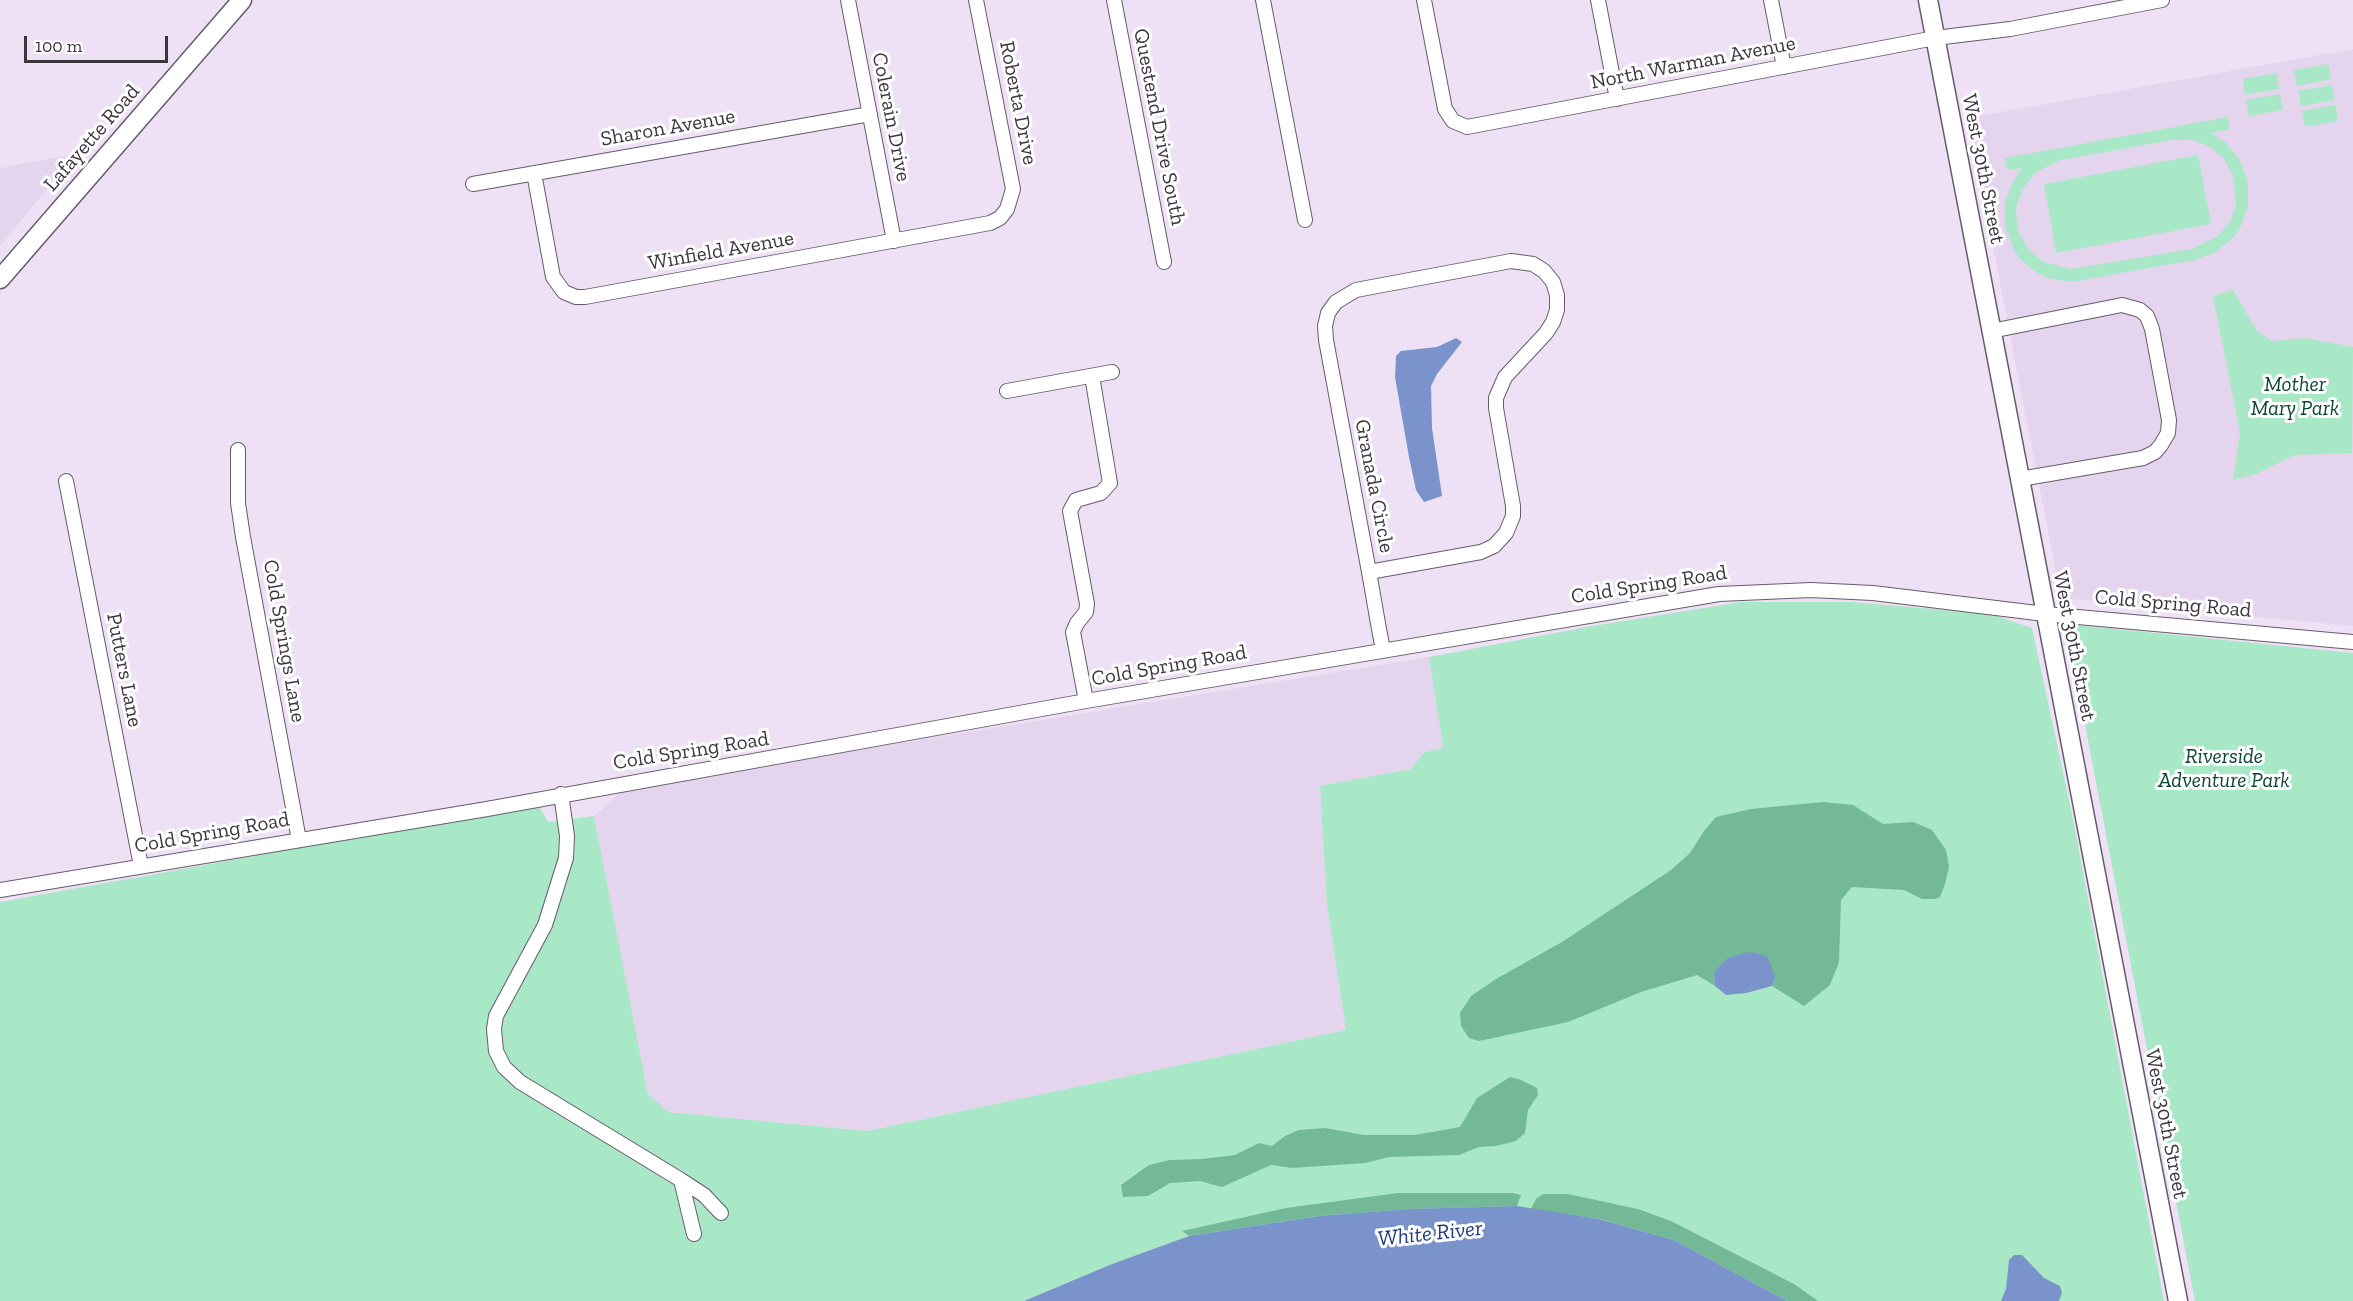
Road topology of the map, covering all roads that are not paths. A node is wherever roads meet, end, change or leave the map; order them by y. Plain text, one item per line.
1 (242, 0) edge
2 (848, 0) edge
3 (976, 0) edge
4 (1114, 0) edge
5 (1263, 0) edge
6 (1424, 0) edge
7 (1598, 0) edge
8 (1772, 0) edge
9 (1928, 0) edge
10 (2162, 0) edge
11 (1935, 38) junction
12 (1784, 67) junction
13 (1617, 99) junction
14 (870, 114) junction
15 (534, 173) junction
16 (473, 184) dead end
17 (1005, 212) joint
18 (1305, 220) dead end
19 (894, 241) junction
20 (1164, 262) dead end
21 (0, 279) edge
22 (1991, 331) junction
23 (1112, 372) dead end
24 (1092, 376) junction
25 (1007, 391) dead end
26 (238, 450) dead end
27 (2020, 479) junction
28 (66, 481) dead end
29 (1369, 572) junction
30 (2045, 614) junction
31 (2353, 642) edge
32 (1383, 650) junction
33 (1086, 701) junction
34 (561, 794) junction
35 (298, 840) junction
36 (141, 866) junction
37 (0, 890) edge
38 (681, 1180) junction
39 (721, 1213) dead end
40 (694, 1234) dead end
41 (2178, 1301) edge

1 - 21 main road, Lafayette Road
2 - 14 street, Colerain Drive
3 - 17 street, Roberta Drive
4 - 20 street, Questend Drive South
5 - 18 street
6 - 13 street, North Warman Avenue
7 - 13 street
8 - 12 street
9 - 11 main road, West 30th Street
10 - 11 street
11 - 12 street, North Warman Avenue
11 - 22 main road, West 30th Street
12 - 13 street, North Warman Avenue
14 - 15 street, Sharon Avenue
14 - 19 street, Colerain Drive
15 - 16 street, Sharon Avenue
15 - 19 street, Winfield Avenue
17 - 19 street, Winfield Avenue
22 - 27 main road, West 30th Street
22 - 27 street
23 - 24 street
24 - 25 street
24 - 33 street
26 - 35 street, Cold Springs Lane
27 - 30 main road, West 30th Street
28 - 36 street, Putters Lane
29 - 29 street, Granada Circle
29 - 32 street, Granada Circle
30 - 31 street, Cold Spring Road
30 - 32 street, Cold Spring Road
30 - 41 main road, West 30th Street
32 - 33 street, Cold Spring Road
33 - 34 street, Cold Spring Road
34 - 35 street, Cold Spring Road
34 - 38 street
35 - 36 street, Cold Spring Road
36 - 37 street, Cold Spring Road
38 - 39 street
38 - 40 street

